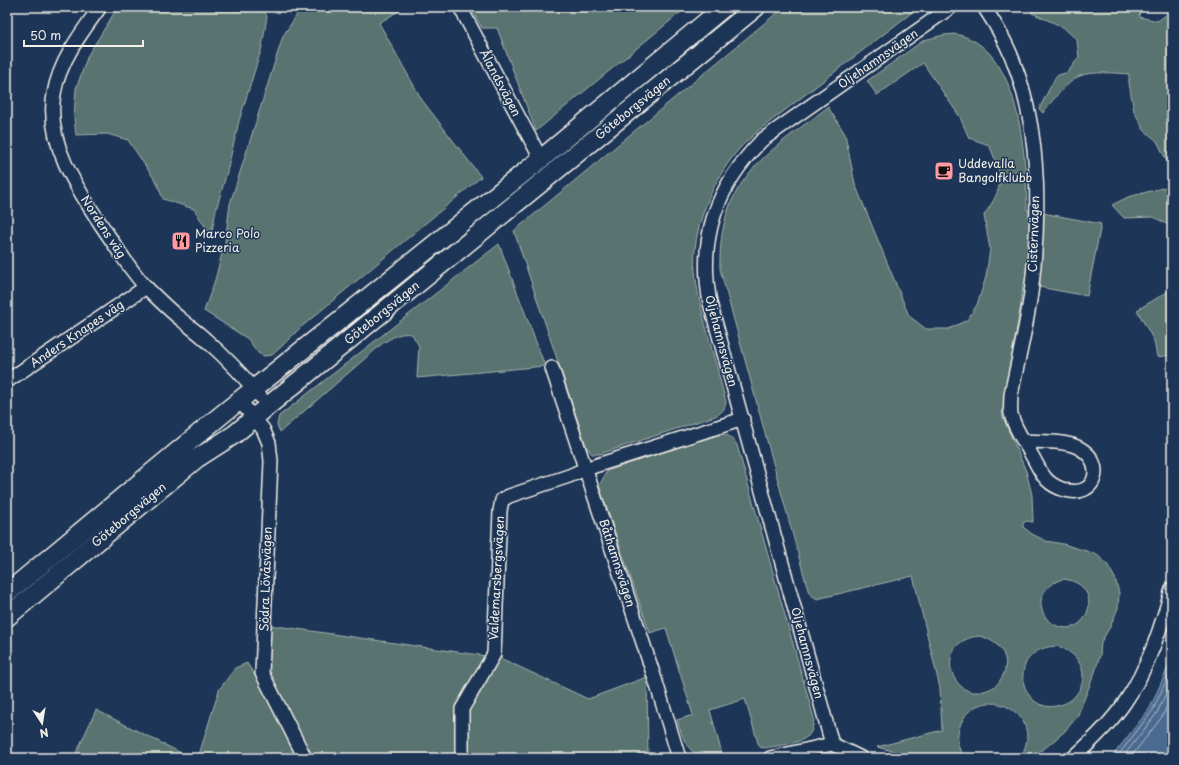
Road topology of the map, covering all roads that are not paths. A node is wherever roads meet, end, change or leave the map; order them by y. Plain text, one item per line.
1 (100, 7) edge
2 (460, 7) edge
3 (724, 7) edge
4 (756, 7) edge
5 (951, 7) edge
6 (984, 7) edge
7 (541, 159) junction
8 (146, 287) junction
9 (552, 368) dead end
10 (7, 381) edge
11 (254, 388) junction
12 (239, 400) junction
13 (268, 406) junction
14 (254, 418) junction
15 (743, 419) junction
16 (1024, 441) junction
17 (585, 469) junction
18 (1172, 589) edge
19 (7, 593) edge
20 (7, 617) edge
21 (832, 744) junction
22 (305, 758) edge
23 (462, 758) edge
24 (679, 758) edge
25 (770, 758) edge
26 (861, 758) edge
27 (1073, 758) edge

1 - 8 street, Nordens väg
2 - 7 street, Ålandsvägen
3 - 7 main road, Göteborgsvägen
4 - 13 main road, Göteborgsvägen
5 - 15 street, Oljehamnsvägen
6 - 16 street, Cisternvägen
7 - 11 main road, Göteborgsvägen
8 - 10 street, Anders Knapes väg
8 - 11 street, Nordens väg
9 - 17 street, Båthamnsvägen
11 - 12 main road, Göteborgsvägen
11 - 13 street, Nordens väg
12 - 14 street, Södra Lövåsvägen
12 - 19 main road, Göteborgsvägen
13 - 14 main road, Göteborgsvägen
14 - 20 main road, Göteborgsvägen
14 - 22 street, Södra Lövåsvägen
15 - 17 street, Valdemarsbergsvägen
15 - 21 street, Oljehamnsvägen
16 - 16 street, Cisternvägen
17 - 23 street, Valdemarsbergsvägen
17 - 24 street, Båthamnsvägen
18 - 27 street
21 - 25 street
21 - 26 street

